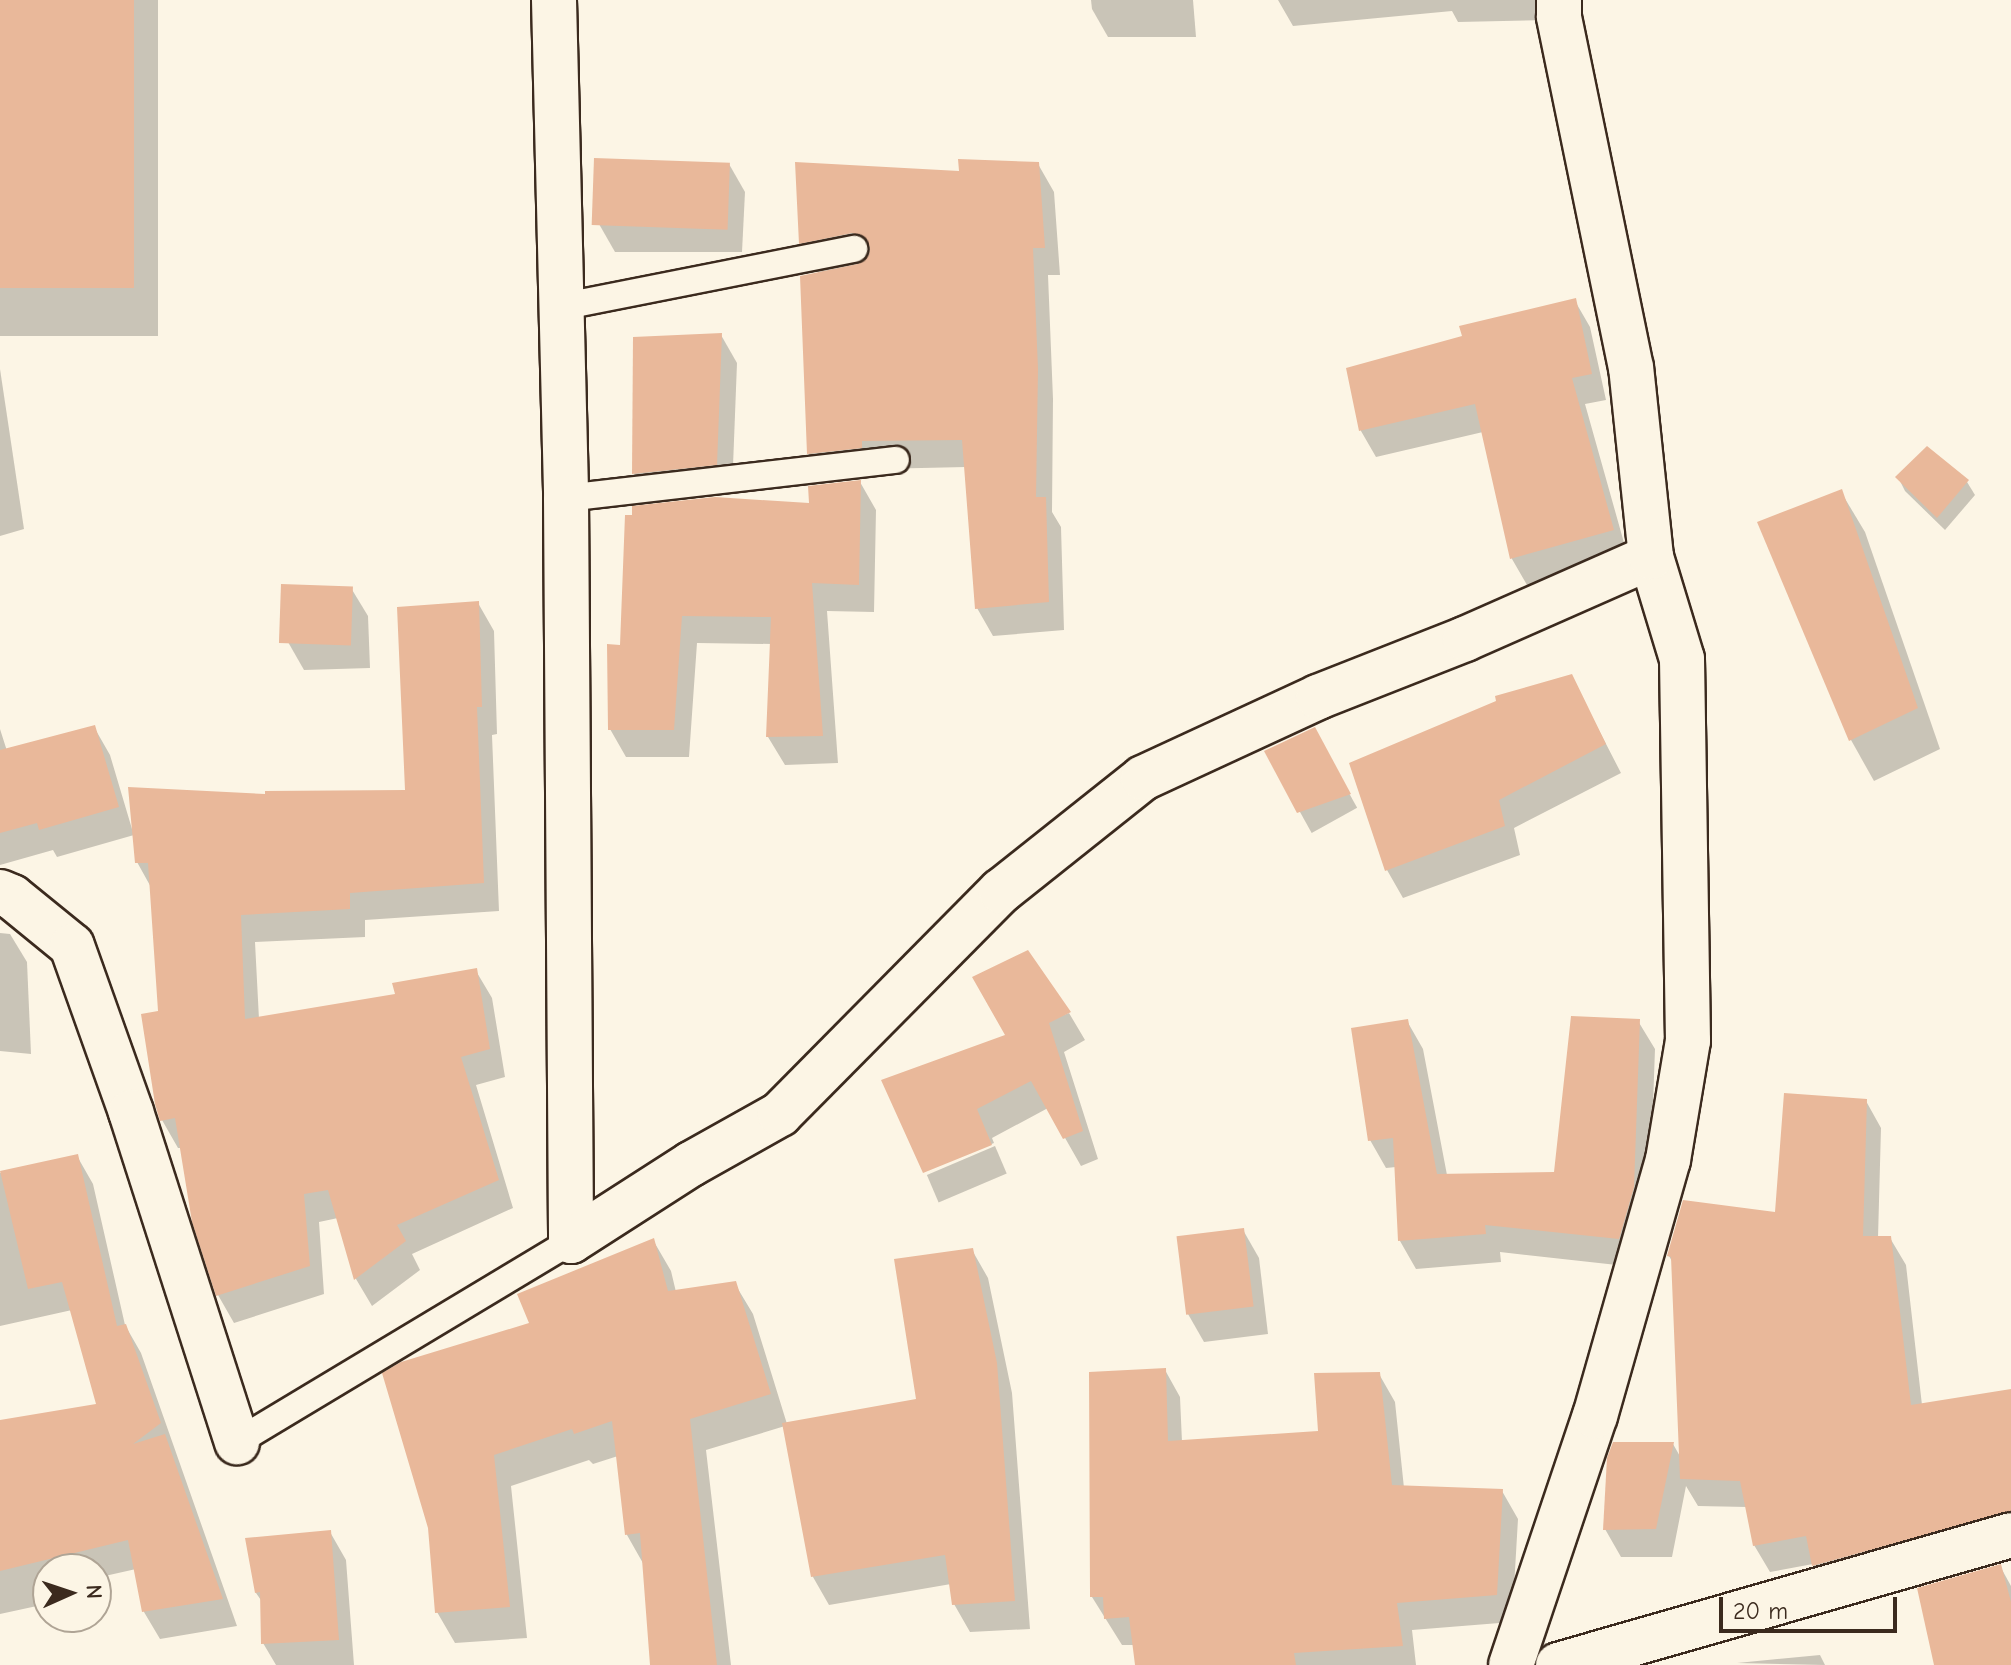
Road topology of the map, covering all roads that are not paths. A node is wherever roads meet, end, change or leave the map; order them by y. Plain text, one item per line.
1 (554, 0) edge
2 (1559, 0) edge
3 (854, 249) dead end
4 (560, 307) junction
5 (896, 460) dead end
6 (566, 498) junction
7 (1651, 557) junction
8 (0, 892) edge
9 (571, 1241) junction
10 (237, 1442) joint
11 (2011, 1535) edge
12 (1511, 1665) edge
13 (1558, 1665) edge

1 - 4 street
2 - 7 street
3 - 4 lane
4 - 6 street
5 - 6 lane
6 - 9 street
7 - 9 street
7 - 12 street
8 - 10 street
9 - 10 lane
11 - 13 street

